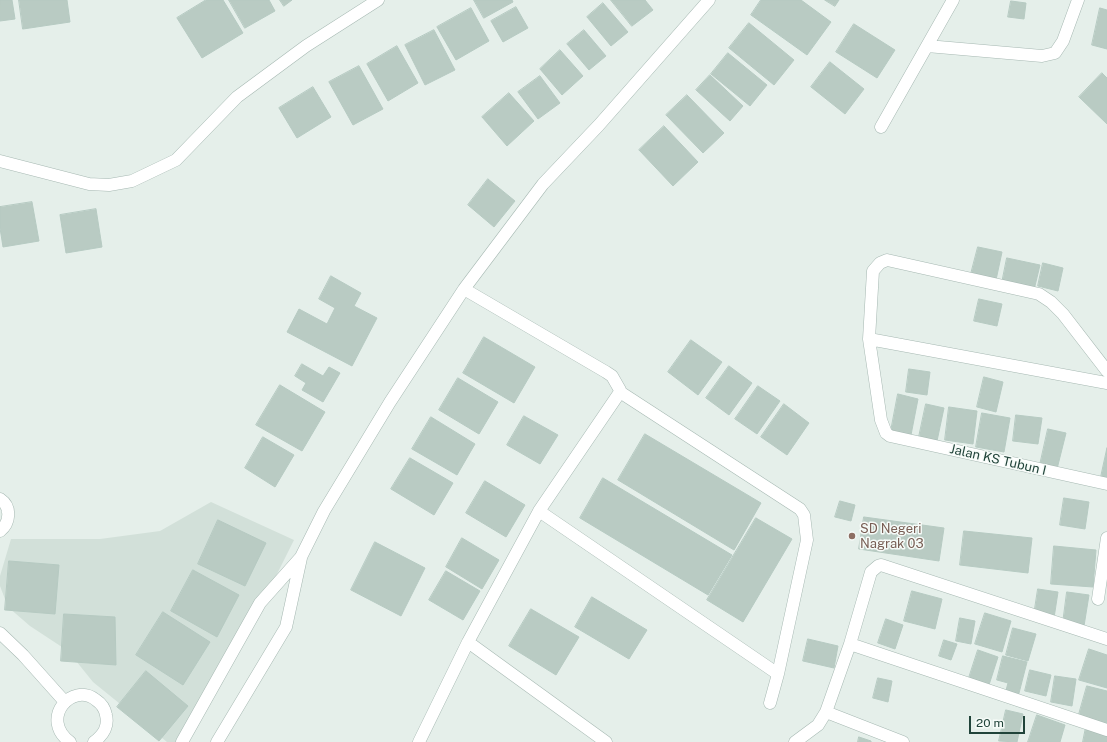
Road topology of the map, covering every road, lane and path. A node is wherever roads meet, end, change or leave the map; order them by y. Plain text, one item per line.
1 (378, 0) edge
2 (710, 0) edge
3 (952, 0) edge
4 (1078, 0) edge
5 (927, 46) junction
6 (881, 127) dead end
7 (0, 161) edge
8 (464, 289) junction
9 (869, 339) junction
10 (1107, 371) edge
11 (1107, 383) edge
12 (620, 392) junction
13 (1107, 484) edge
14 (0, 499) edge
15 (539, 511) junction
16 (0, 531) edge
17 (1107, 538) edge
18 (301, 557) junction
19 (1104, 574) edge
20 (1098, 599) dead end
21 (0, 634) edge
22 (1107, 639) edge
23 (468, 642) junction
24 (850, 644) junction
25 (778, 674) junction
26 (65, 702) junction
27 (770, 703) dead end
28 (826, 712) junction
29 (1107, 730) edge
30 (100, 740) edge
31 (70, 742) edge
32 (182, 742) edge
33 (217, 742) edge
34 (419, 742) edge
35 (606, 742) edge
36 (795, 742) edge
37 (903, 742) edge

1 - 7 street
2 - 8 street
3 - 5 street
4 - 5 street
5 - 6 street
8 - 12 street
8 - 18 street
9 - 10 street
9 - 11 street
9 - 13 street, Jalan KS Tubun I
12 - 15 street
12 - 25 street
14 - 16 street
15 - 23 street
15 - 25 street
17 - 19 street
18 - 32 street
18 - 33 street
19 - 20 street
21 - 26 street
22 - 24 street
23 - 34 street
23 - 35 street
24 - 28 street
24 - 29 street
25 - 27 street
26 - 30 street
26 - 31 street
28 - 36 street
28 - 37 street

